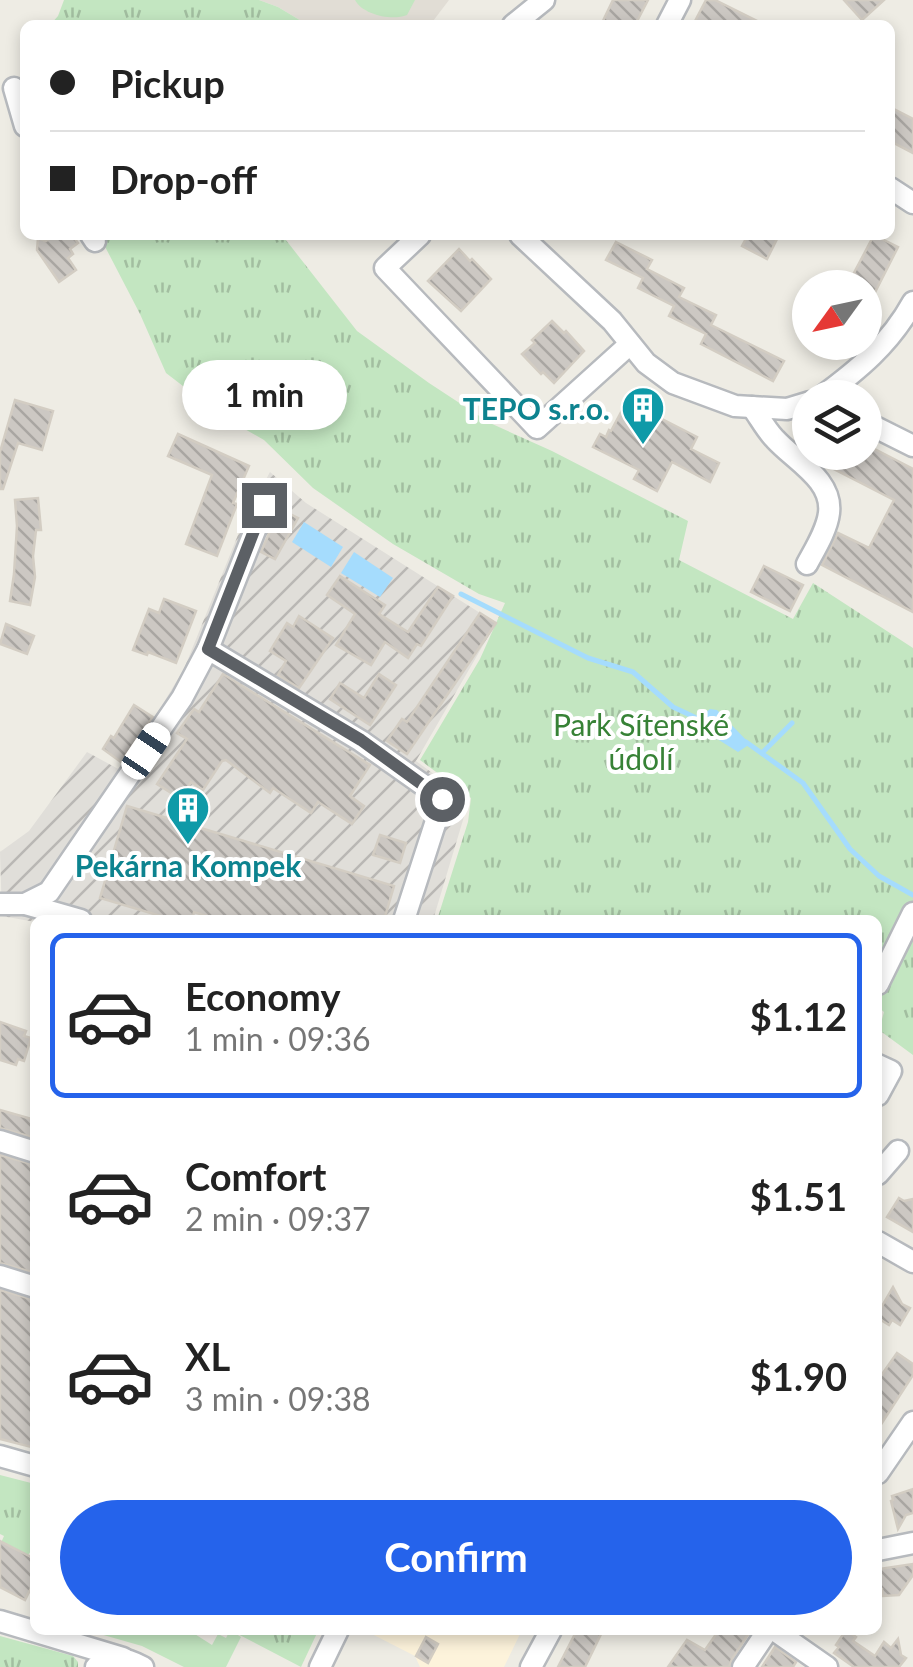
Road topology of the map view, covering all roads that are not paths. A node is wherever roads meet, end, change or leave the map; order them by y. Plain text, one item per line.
1 (544, 0) edge
2 (518, 20) edge
3 (415, 240) edge
4 (525, 240) edge
5 (913, 302) edge
6 (630, 344) junction
7 (843, 380) edge
8 (752, 407) junction
9 (792, 407) edge
10 (882, 430) edge
11 (913, 446) edge
12 (264, 505) dead end
13 (807, 564) dead end
14 (208, 649) junction
15 (0, 904) edge
16 (25, 904) junction
17 (913, 912) edge
18 (64, 915) edge
19 (406, 915) edge
20 (882, 976) edge
21 (882, 1067) edge
22 (882, 1088) edge
23 (0, 1140) edge
24 (30, 1150) edge
25 (898, 1151) dead end
26 (882, 1169) edge
27 (882, 1244) edge
28 (913, 1262) edge
29 (0, 1276) edge
30 (30, 1285) edge
31 (913, 1422) edge
32 (0, 1456) edge
33 (30, 1465) edge
34 (882, 1467) edge
35 (913, 1543) edge
36 (882, 1549) edge
37 (0, 1621) edge
38 (30, 1630) edge
39 (49, 1635) edge
40 (336, 1635) edge
41 (548, 1635) edge
42 (767, 1635) edge
43 (779, 1635) edge
44 (81, 1644) junction
45 (123, 1658) junction
46 (532, 1666) edge
47 (94, 1667) edge
48 (143, 1667) edge
49 (320, 1667) edge
50 (743, 1667) edge
51 (827, 1667) edge

1 - 2 street
3 - 6 street
4 - 6 street
5 - 7 street
6 - 8 street
8 - 9 street
8 - 13 street
10 - 11 street
12 - 14 street
14 - 16 street
14 - 19 street
15 - 16 street
16 - 18 street
17 - 20 street
21 - 22 street
23 - 24 street
25 - 26 street
27 - 28 street
29 - 30 street
31 - 34 street
32 - 33 street
35 - 36 street
37 - 38 street
39 - 44 street
40 - 49 street
41 - 46 street
42 - 50 street
43 - 51 street
44 - 45 street
44 - 47 street
45 - 47 street
45 - 48 street

